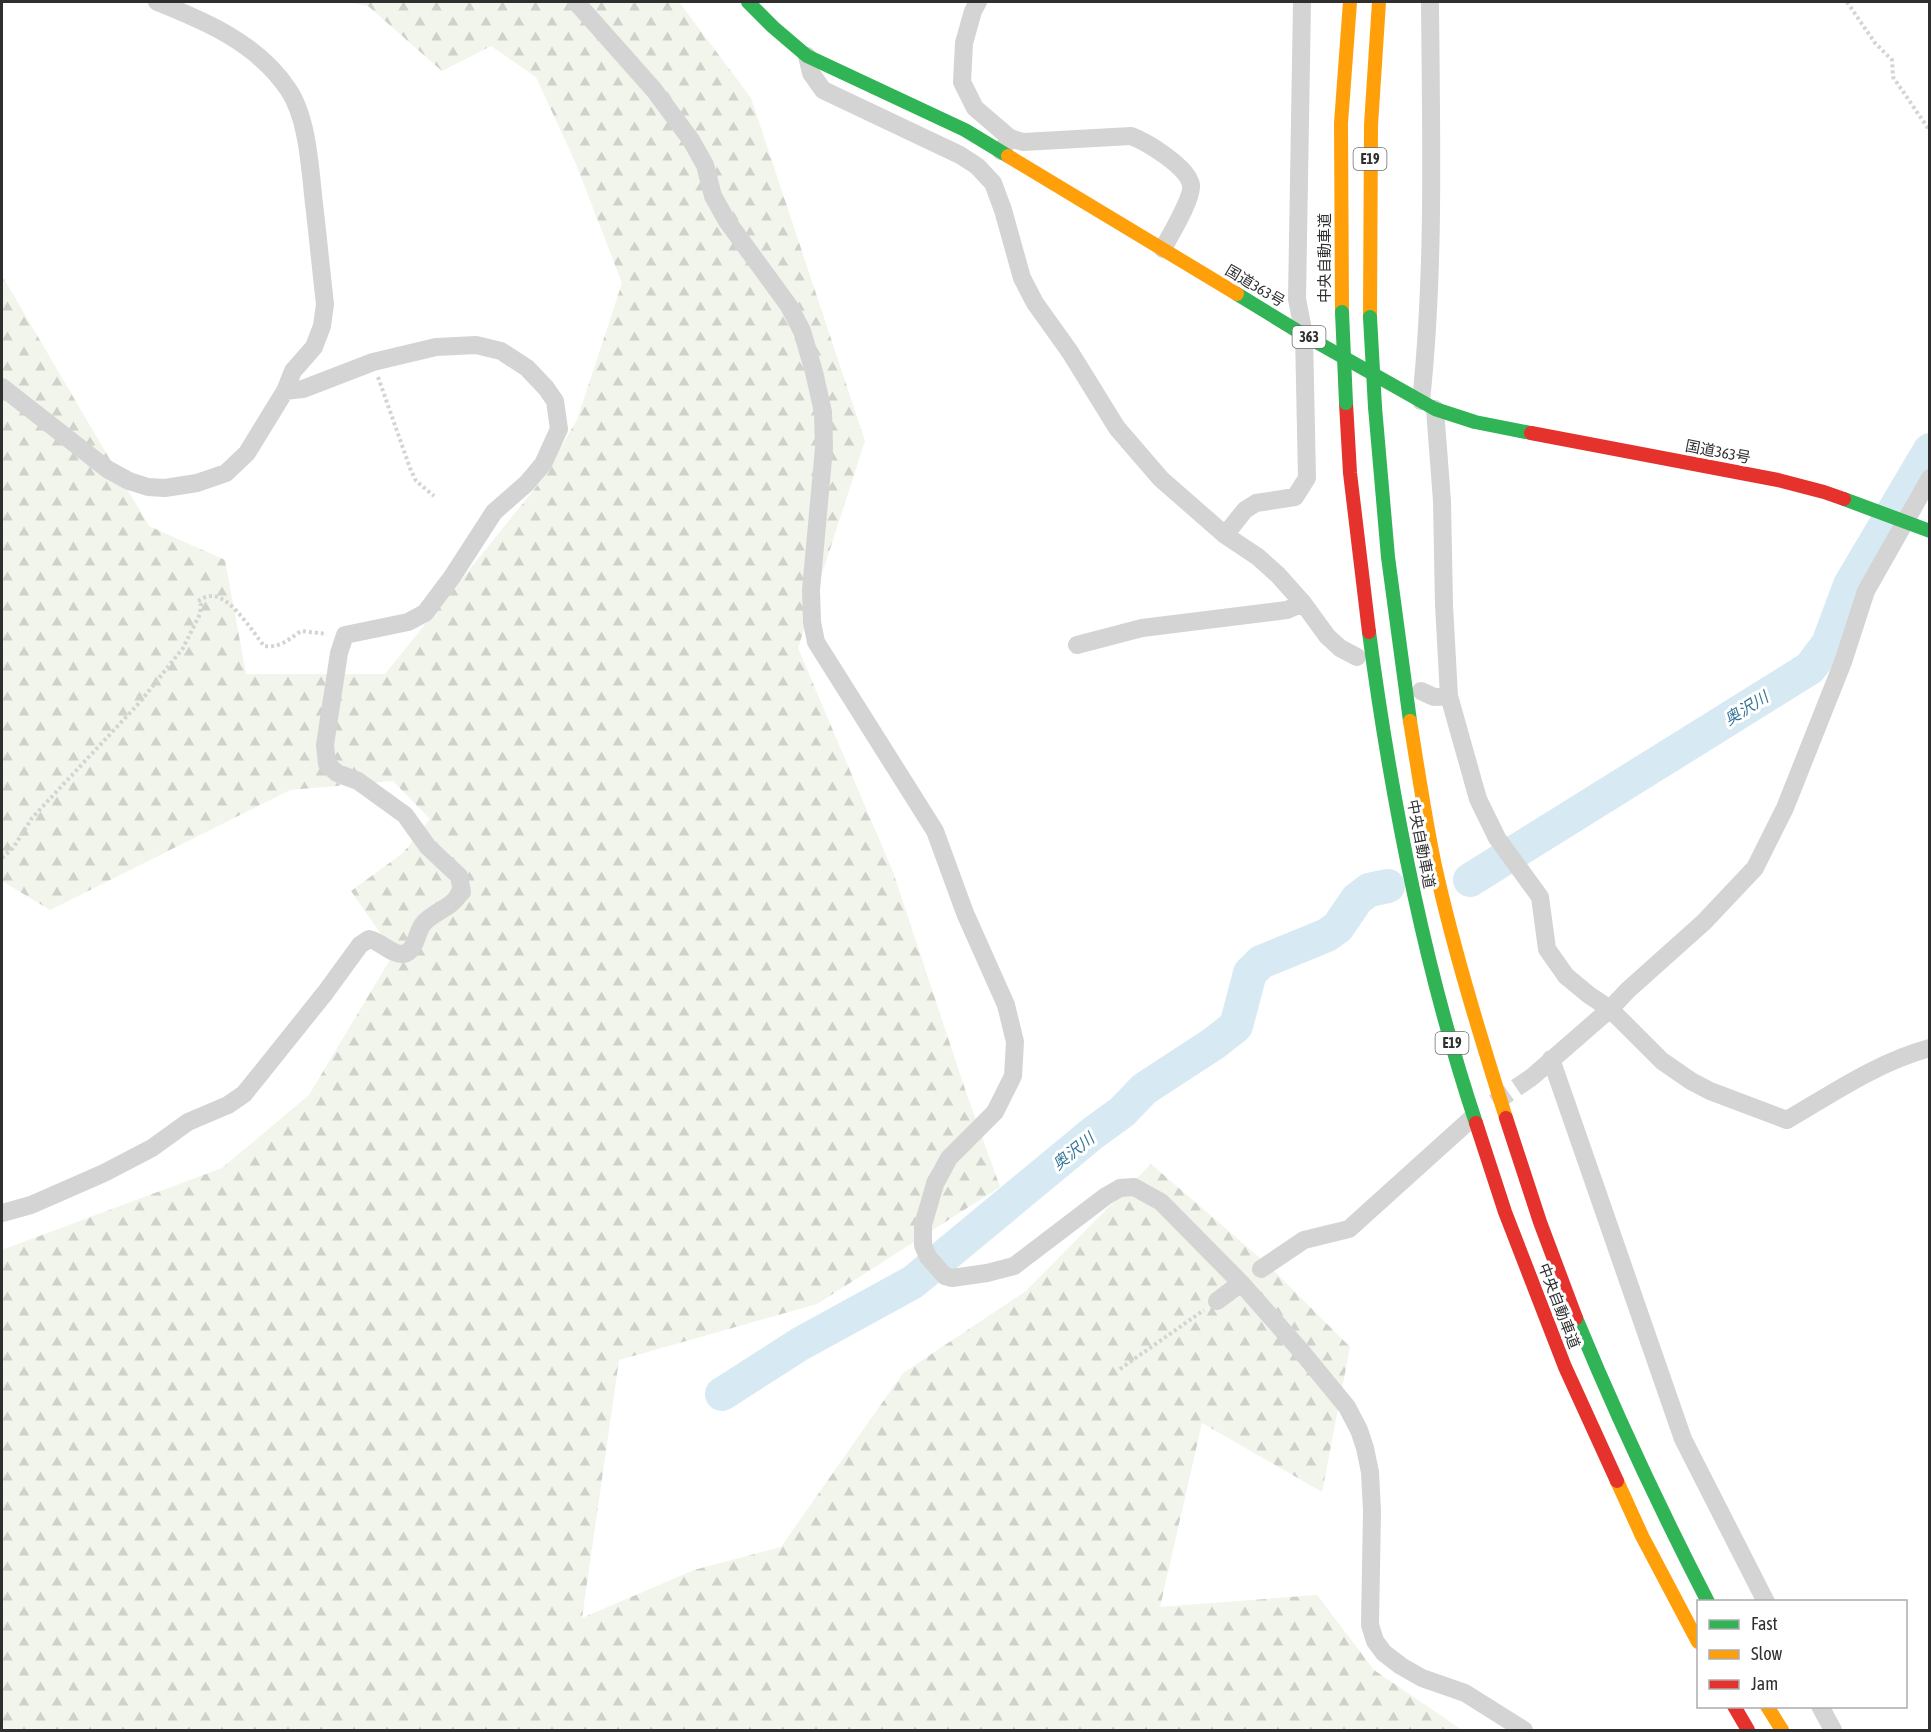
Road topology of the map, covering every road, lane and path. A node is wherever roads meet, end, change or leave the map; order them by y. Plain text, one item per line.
1 (157, 2) edge
2 (576, 2) edge
3 (748, 2) edge
4 (978, 2) edge
5 (1302, 2) edge
6 (1350, 2) edge
7 (1379, 2) edge
8 (1430, 2) edge
9 (1847, 2) edge
10 (807, 56) junction
11 (1929, 131) edge
12 (1005, 145) junction
13 (1163, 249) junction
14 (1304, 335) junction
15 (372, 362) junction
16 (2, 387) edge
17 (285, 391) junction
18 (1428, 405) junction
19 (1929, 478) edge
20 (434, 496) dead end
21 (1906, 522) junction
22 (1929, 531) edge
23 (1225, 535) junction
24 (1303, 603) junction
25 (344, 638) junction
26 (1077, 645) dead end
27 (1357, 657) dead end
28 (1421, 691) dead end
29 (1449, 696) junction
30 (2, 858) edge
31 (1610, 1009) junction
32 (1929, 1048) edge
33 (1551, 1059) junction
34 (1532, 1077) tunnel mouth
35 (1472, 1118) dead end
36 (2, 1213) edge
37 (1261, 1269) dead end
38 (1241, 1283) junction
39 (1217, 1301) joint
40 (1120, 1369) dead end
41 (1707, 1600) edge
42 (1765, 1600) edge
43 (1697, 1640) edge
44 (1735, 1708) edge
45 (1768, 1708) edge
46 (1821, 1708) edge
47 (1524, 1731) edge
48 (1748, 1731) edge
49 (1782, 1731) edge
50 (1833, 1731) edge

1 - 17 street
2 - 38 street
3 - 10 highway, 国道363号 / 363
4 - 12 street
5 - 14 street
6 - 43 highway, 中央自動車道 / E19, bridge
7 - 41 highway, 中央自動車道 / E19, bridge
8 - 18 street
9 - 11 path
10 - 12 highway, 国道363号 / 363
10 - 23 street
12 - 13 highway, 国道363号 / 363
12 - 13 street
13 - 14 highway, 国道363号 / 363
14 - 18 highway, 国道363号 / 363
14 - 23 street
15 - 17 street
15 - 20 path
15 - 25 street
16 - 17 street
18 - 21 highway, 国道363号 / 363
18 - 29 street
19 - 21 street
21 - 22 highway, 国道363号 / 363
21 - 31 street
23 - 24 street
24 - 26 street
24 - 27 street
25 - 30 path
25 - 36 street
28 - 29 street
29 - 31 street
31 - 32 street
31 - 33 street
33 - 34 street
33 - 42 street
35 - 37 street
38 - 39 street
38 - 47 street
39 - 40 path
44 - 48 highway
45 - 49 highway
46 - 50 street

